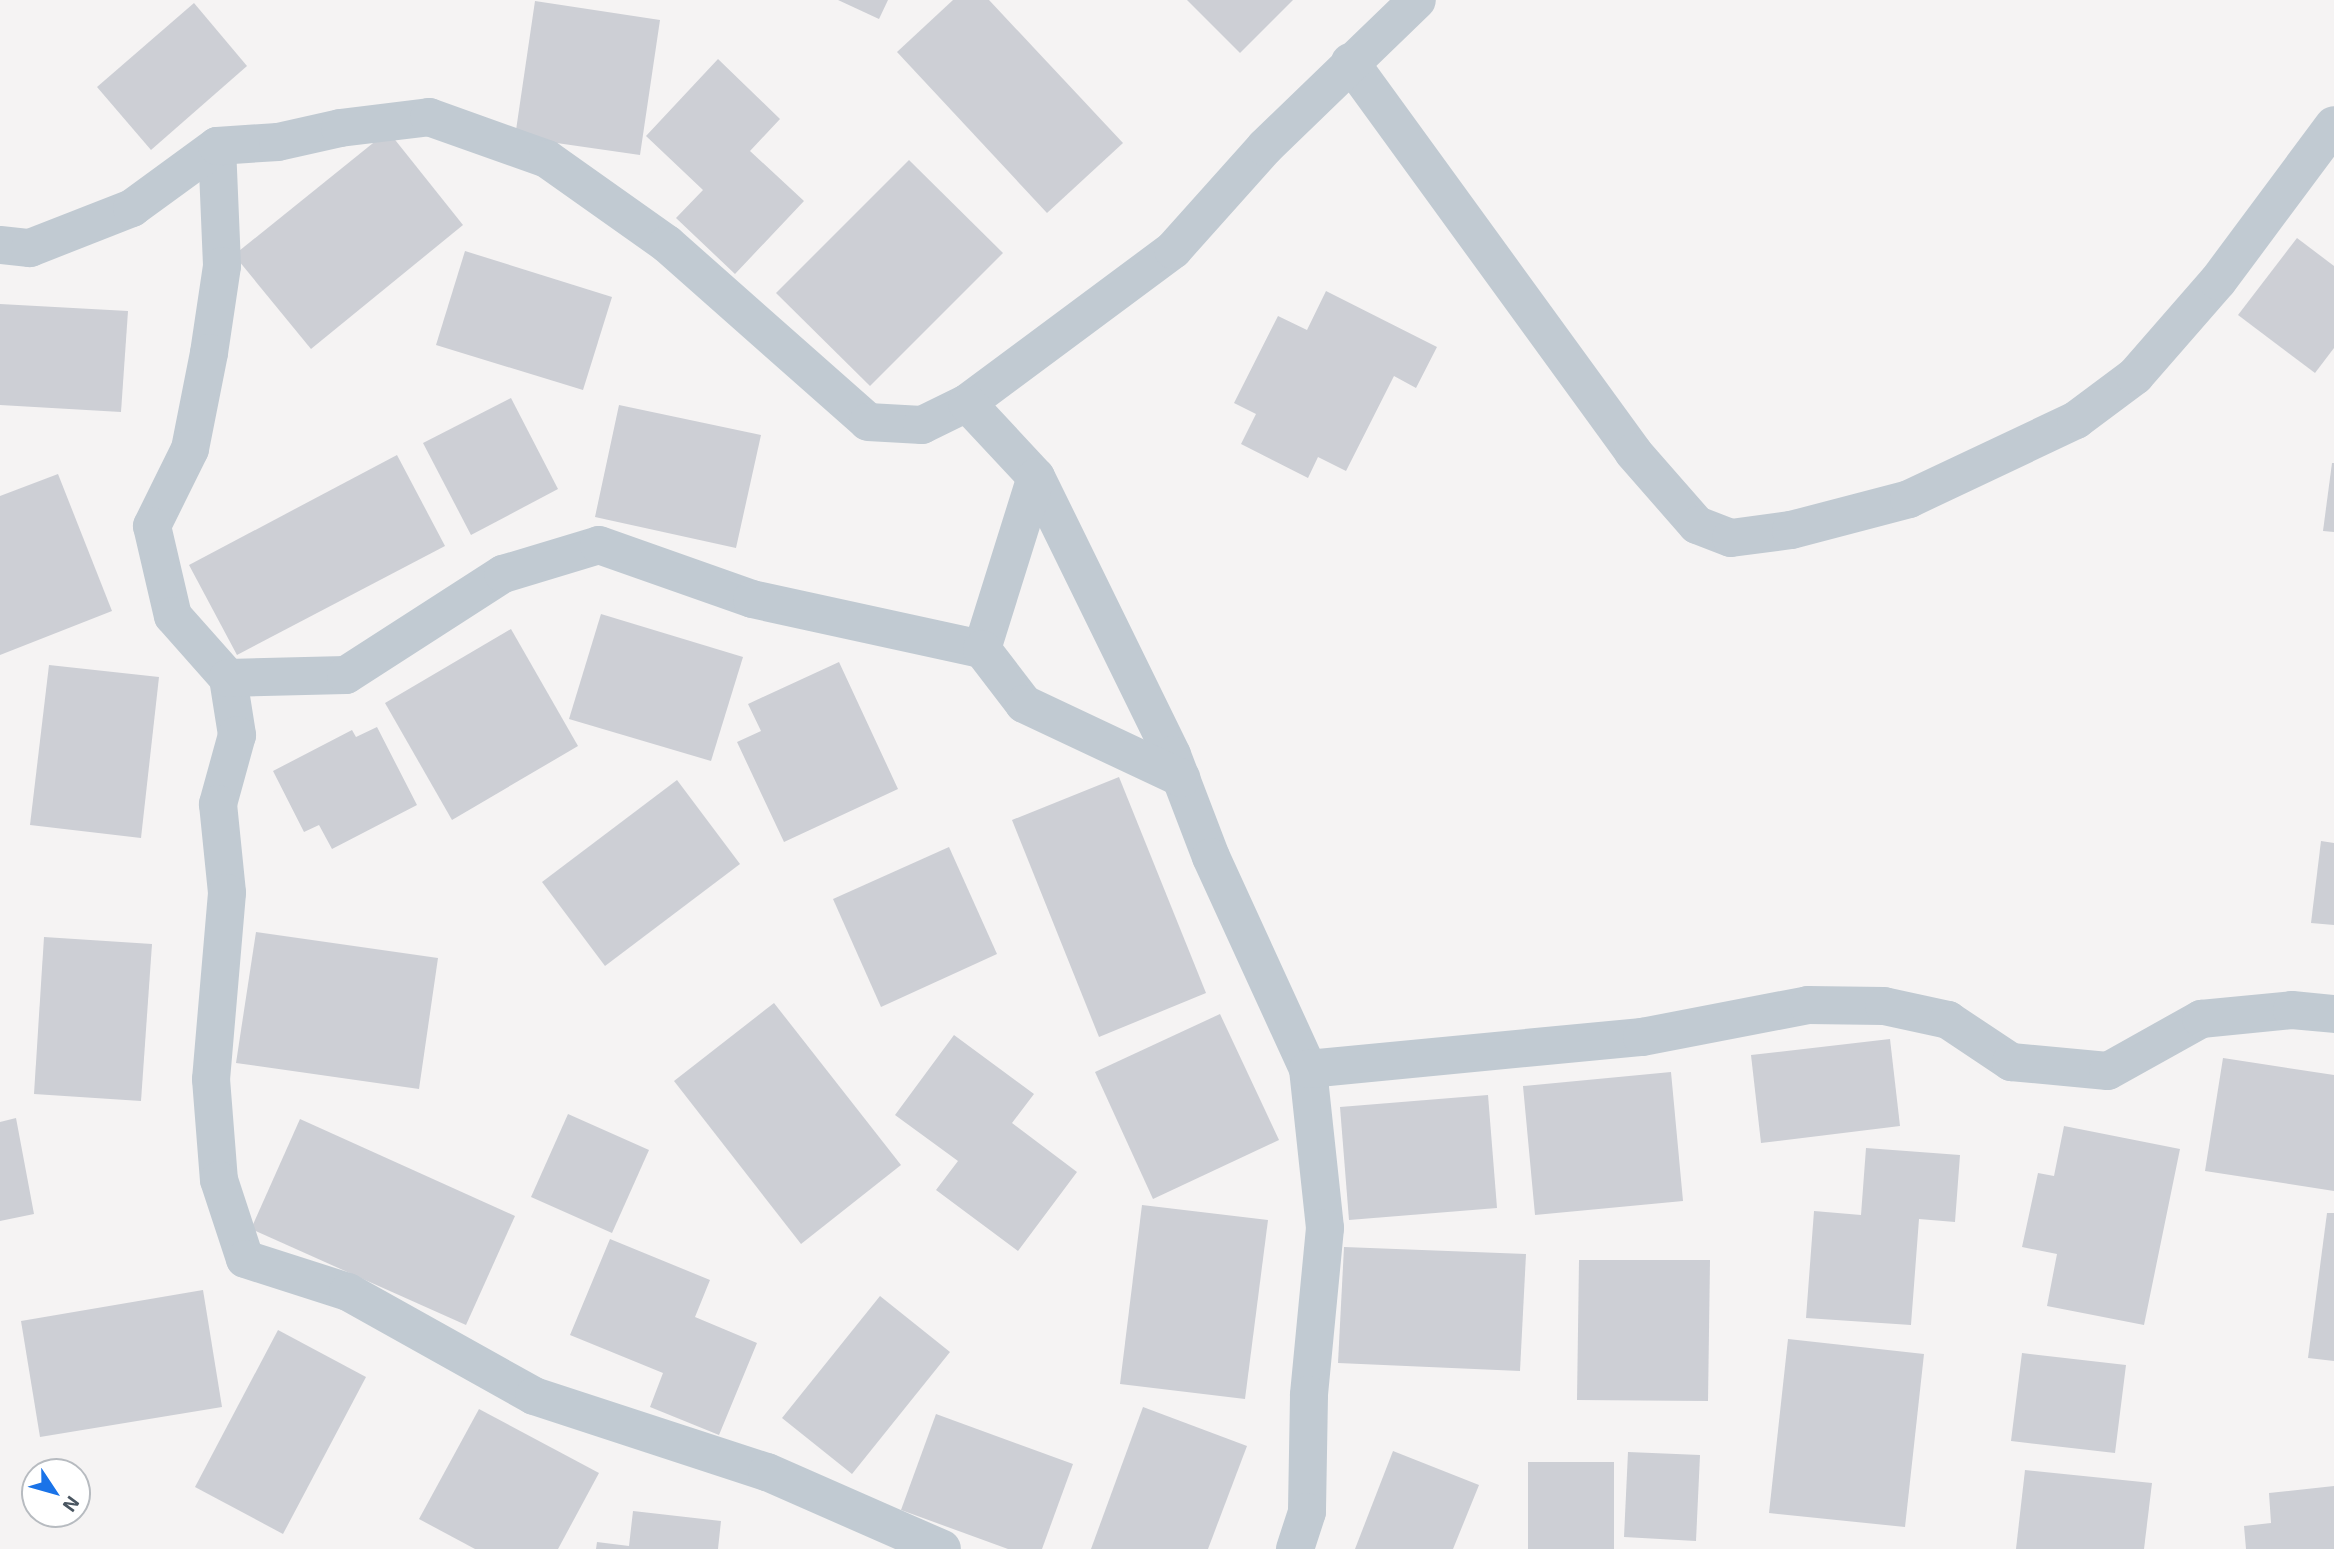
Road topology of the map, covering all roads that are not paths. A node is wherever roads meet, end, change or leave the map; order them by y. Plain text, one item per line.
1 (1417, 0) edge
2 (1350, 62) junction
3 (2334, 125) edge
4 (218, 146) junction
5 (0, 245) edge
6 (967, 403) junction
7 (1036, 477) junction
8 (982, 649) junction
9 (228, 678) junction
10 (1181, 778) junction
11 (2334, 1014) edge
12 (1308, 1069) junction
13 (942, 1549) edge
14 (1295, 1549) edge

1 - 2 street
2 - 3 street
2 - 6 street
4 - 5 street
4 - 6 street
4 - 9 street
6 - 7 street
7 - 8 street
7 - 10 street
8 - 9 street
8 - 10 street
9 - 13 street
10 - 12 street
11 - 12 street
12 - 14 street

